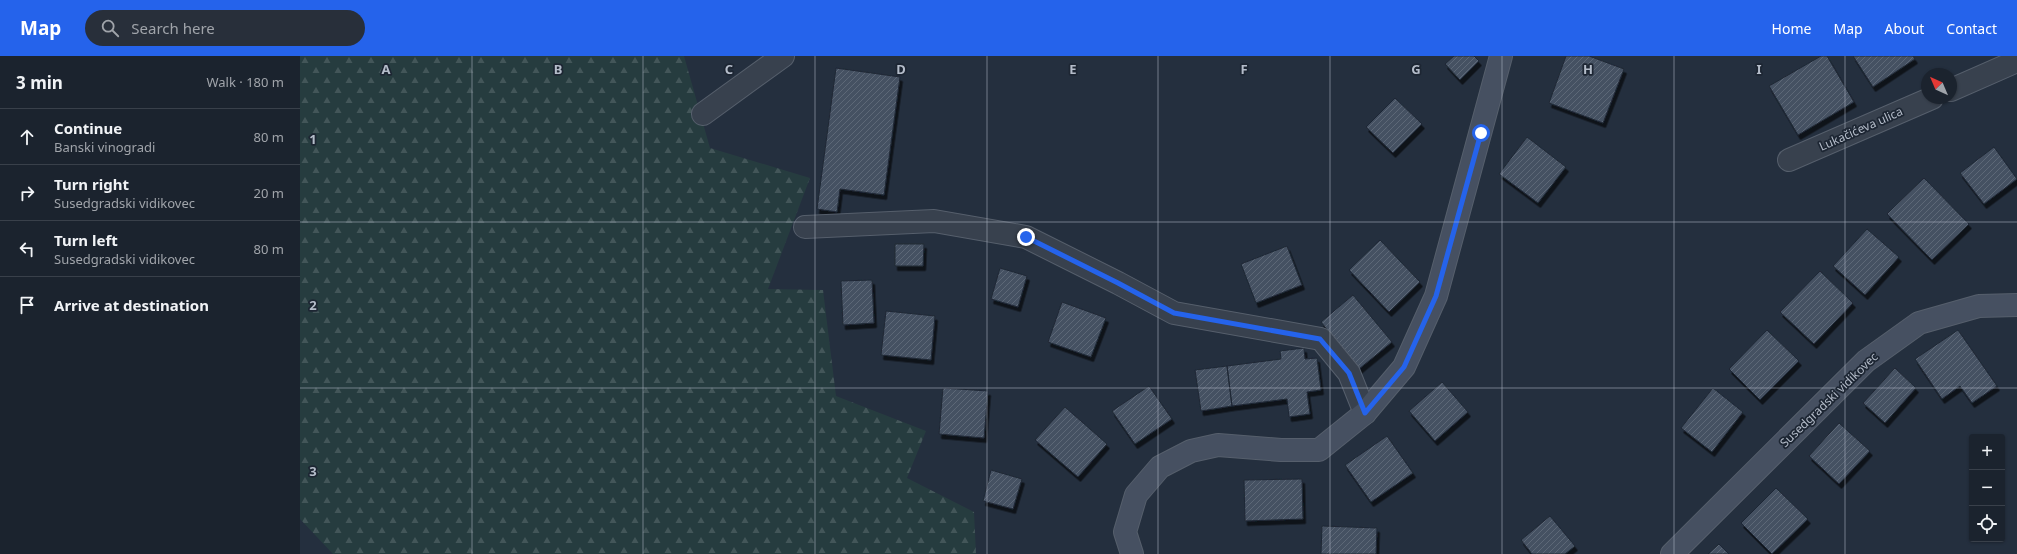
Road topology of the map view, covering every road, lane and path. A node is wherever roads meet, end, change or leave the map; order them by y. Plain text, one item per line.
1 (783, 56) edge
2 (1501, 56) edge
3 (2017, 61) edge
4 (1957, 87) edge
5 (1921, 103) edge
6 (703, 114) dead end
7 (1789, 160) dead end
8 (805, 227) dead end
9 (2017, 306) edge
10 (1365, 413) junction
11 (1132, 554) edge
12 (1672, 554) edge

1 - 6 street
2 - 10 street
3 - 4 street
5 - 7 street, Lukačićeva ulica
8 - 10 street
9 - 12 street, Susedgradski vidikovec
10 - 11 street

